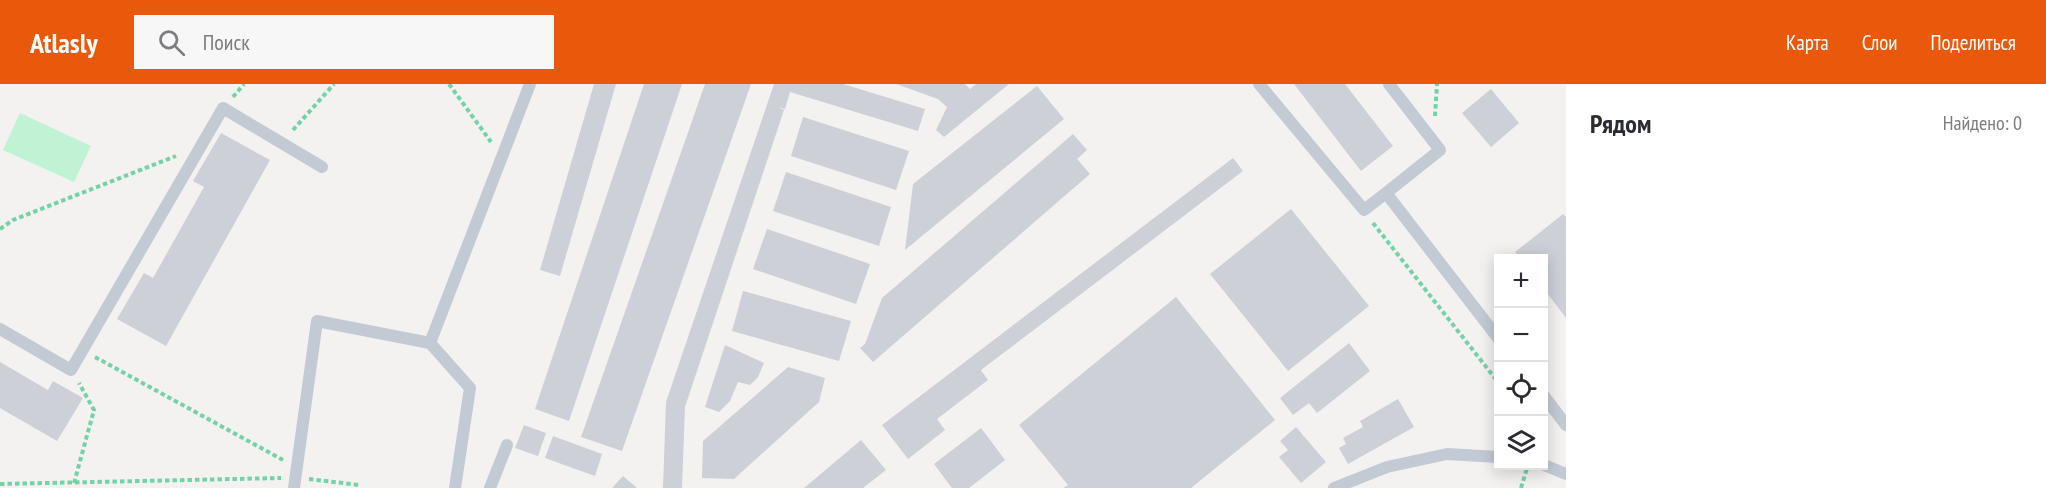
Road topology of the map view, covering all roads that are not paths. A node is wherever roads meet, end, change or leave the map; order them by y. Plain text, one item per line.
1 (530, 84) edge
2 (1259, 84) edge
3 (1389, 84) edge
4 (322, 167) dead end
5 (1386, 193) junction
6 (0, 328) edge
7 (1494, 333) edge
8 (430, 343) junction
9 (1548, 401) edge
10 (1566, 425) edge
11 (507, 445) dead end
12 (1494, 457) edge
13 (1548, 467) edge
14 (1566, 474) edge
15 (296, 478) edge
16 (455, 488) edge
17 (490, 488) edge
18 (1334, 488) edge

1 - 8 lane
2 - 5 lane
3 - 5 lane
4 - 6 lane
5 - 7 lane
8 - 15 lane
8 - 16 lane
9 - 10 lane
11 - 17 lane
12 - 18 lane
13 - 14 lane

